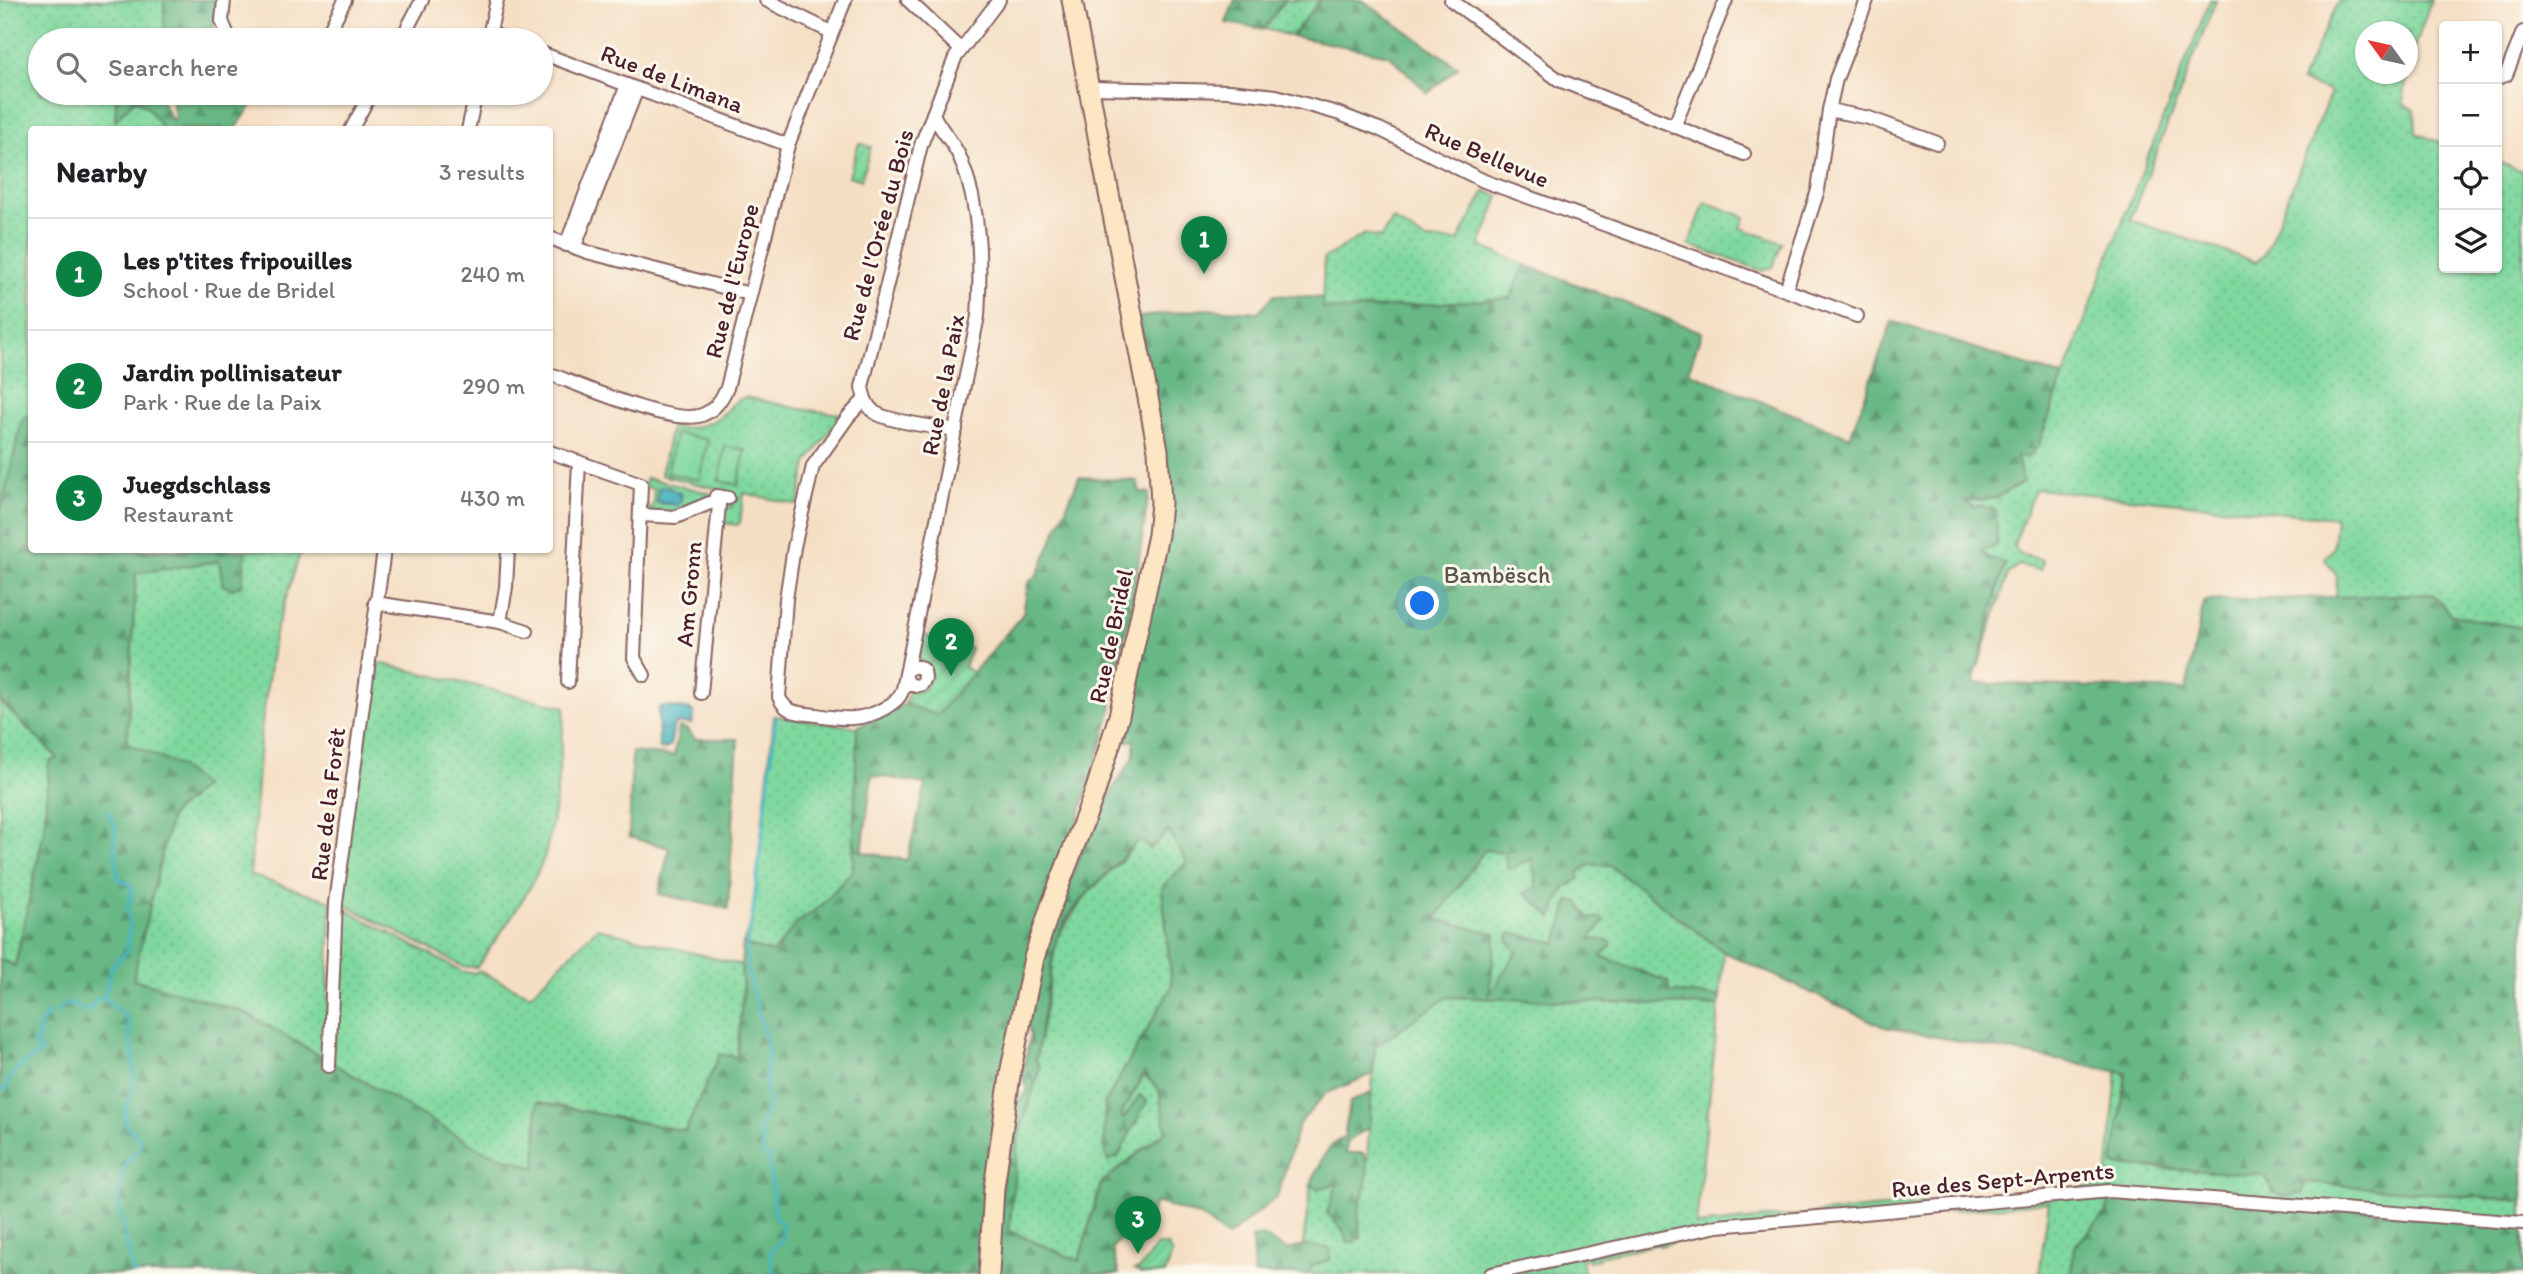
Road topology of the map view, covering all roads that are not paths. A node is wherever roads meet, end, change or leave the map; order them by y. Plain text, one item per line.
1 (224, 0) edge
2 (345, 0) edge
3 (422, 0) edge
4 (497, 0) edge
5 (766, 0) edge
6 (845, 0) edge
7 (908, 0) edge
8 (999, 0) edge
9 (1072, 0) edge
10 (1451, 0) edge
11 (1726, 0) edge
12 (1867, 0) edge
13 (225, 28) edge
14 (330, 28) edge
15 (407, 28) edge
16 (491, 28) edge
17 (831, 32) junction
18 (2523, 32) edge
19 (960, 49) junction
20 (553, 57) edge
21 (2502, 76) edge
22 (632, 87) junction
23 (1090, 88) junction
24 (365, 105) edge
25 (473, 105) edge
26 (1829, 110) junction
27 (933, 114) junction
28 (353, 126) edge
29 (469, 126) edge
30 (1674, 127) junction
31 (1937, 144) dead end
32 (788, 145) junction
33 (1744, 154) dead end
34 (553, 239) edge
35 (570, 246) junction
36 (1786, 290) junction
37 (750, 294) junction
38 (1857, 316) dead end
39 (553, 375) edge
40 (864, 400) junction
41 (956, 430) junction
42 (553, 453) edge
43 (579, 462) junction
44 (640, 515) junction
45 (383, 553) edge
46 (508, 553) edge
47 (375, 603) junction
48 (500, 622) junction
49 (527, 631) dead end
50 (644, 675) dead end
51 (568, 682) dead end
52 (701, 693) dead end
53 (329, 1066) dead end
54 (2523, 1223) edge
55 (989, 1274) edge
56 (1491, 1274) edge

1 - 13 street
2 - 14 street
3 - 15 street
4 - 16 street
5 - 17 street
6 - 17 street, Rue de l'Europe
7 - 19 street
8 - 19 street, Rue de l'Orée du Bois
9 - 23 main road, Rue de Bridel
10 - 30 street
11 - 30 street
12 - 26 street
17 - 32 street, Rue de l'Europe
18 - 21 street
19 - 27 street, Rue de l'Orée du Bois
20 - 22 street, Rue de Limana
22 - 32 street, Rue de Limana
22 - 35 street
23 - 36 street, Rue Bellevue
23 - 55 main road, Rue de Bridel
24 - 28 street
25 - 29 street
26 - 31 street
26 - 36 street
27 - 40 street, Rue de l'Orée du Bois
27 - 41 street, Rue de la Paix
30 - 33 street
32 - 37 street, Rue de l'Europe
34 - 35 street
35 - 37 street
36 - 38 street, Rue Bellevue
37 - 39 street, Rue de l'Europe
40 - 41 street
40 - 41 street, Rue de la Paix
42 - 43 street, Am Gronn
43 - 44 street, Am Gronn
43 - 51 street
44 - 50 street, Am Gronn
44 - 52 street, Am Gronn
45 - 47 street, Rue de la Forêt
46 - 48 street
47 - 48 street
47 - 53 street, Rue de la Forêt
48 - 49 street
54 - 56 street, Rue des Sept-Arpents

